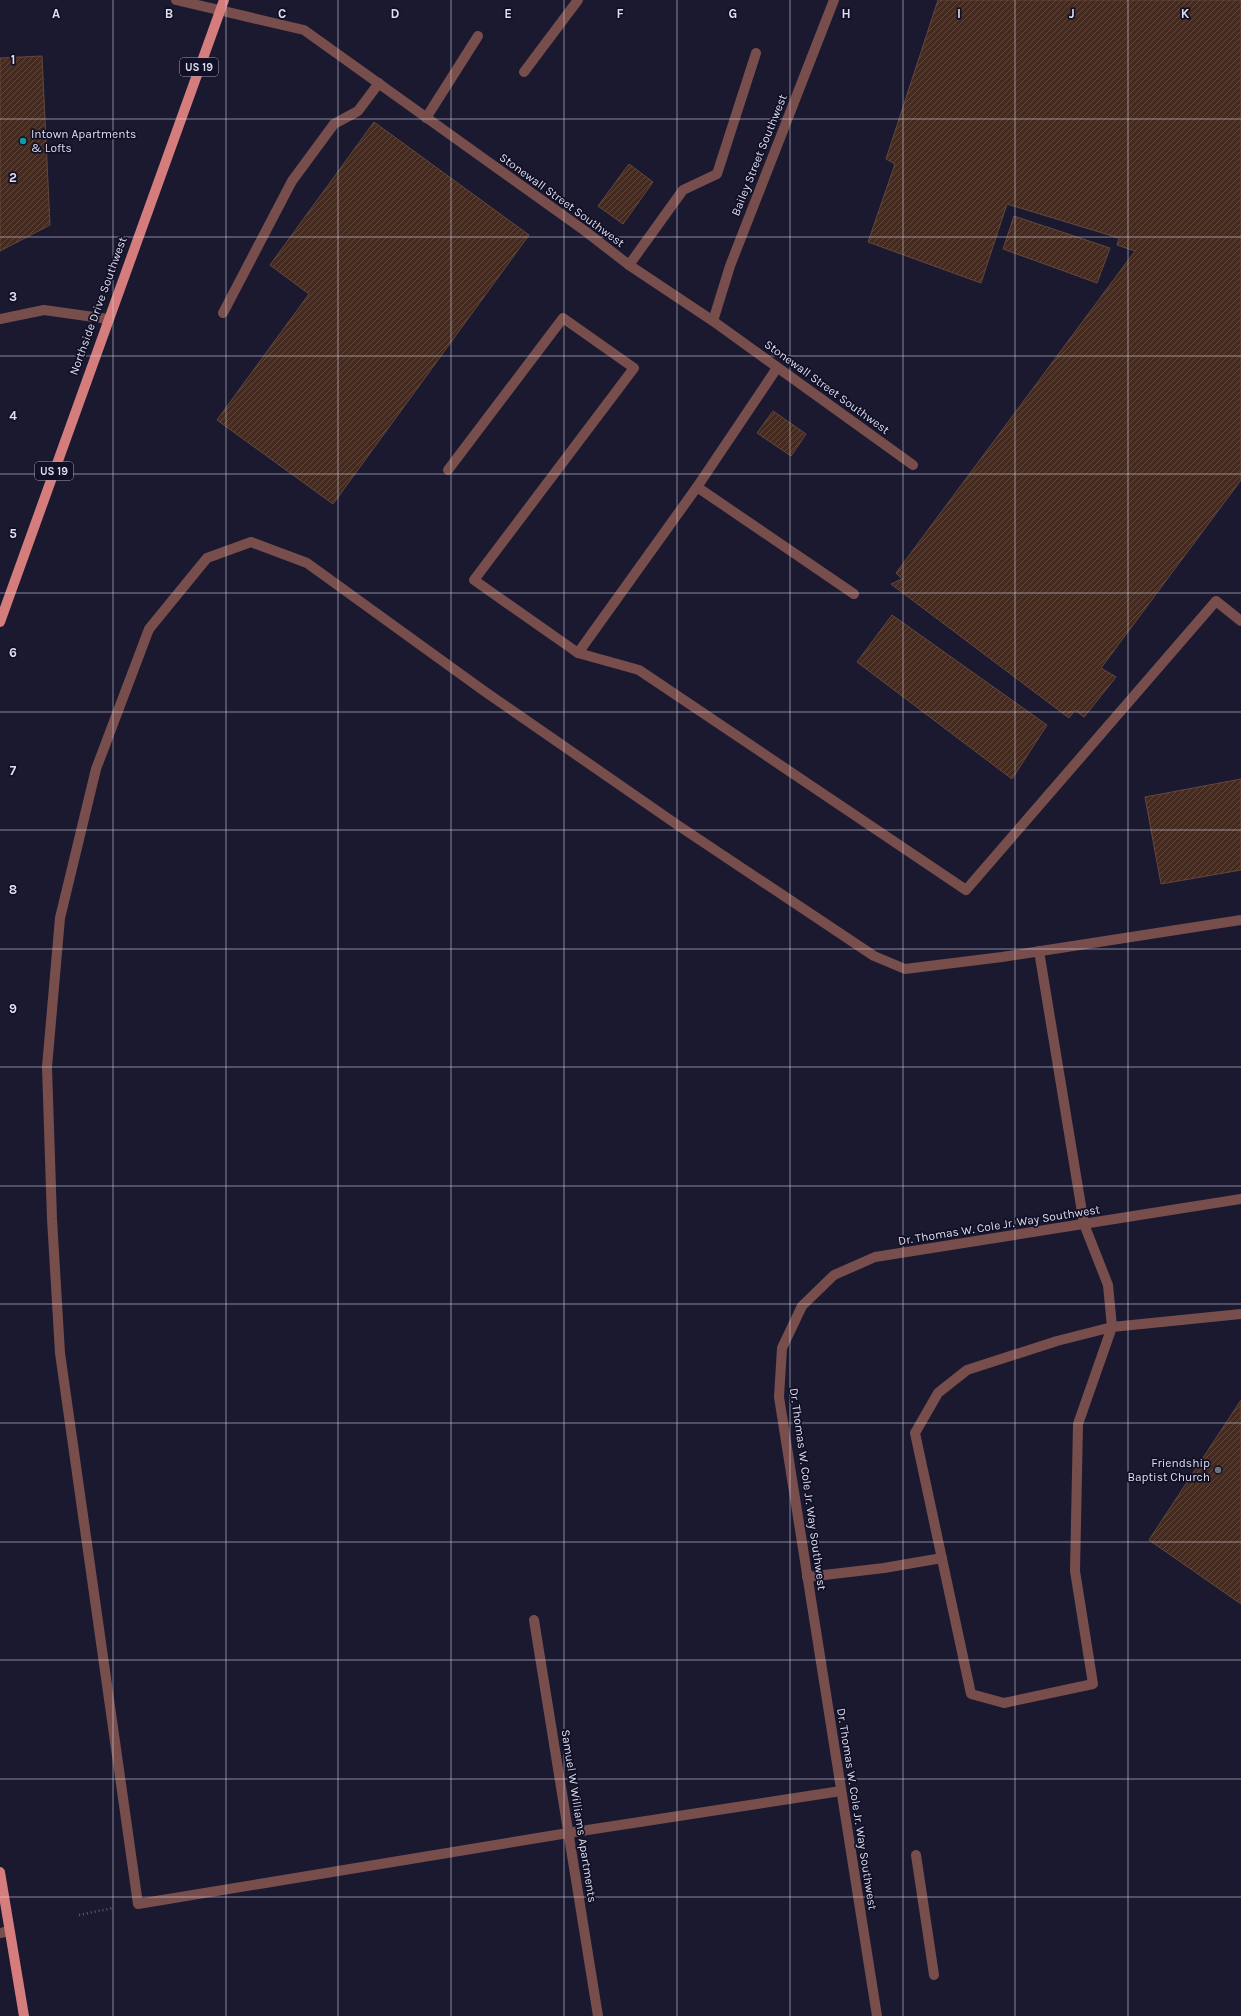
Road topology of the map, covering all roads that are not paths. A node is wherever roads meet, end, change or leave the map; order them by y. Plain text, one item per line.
1 (176, 0) edge
2 (224, 0) edge
3 (578, 0) edge
4 (834, 0) edge
5 (220, 11) junction
6 (478, 36) dead end
7 (756, 53) dead end
8 (524, 72) dead end
9 (379, 83) junction
10 (426, 118) junction
11 (629, 265) junction
12 (223, 313) dead end
13 (0, 319) edge
14 (108, 319) junction
15 (713, 321) junction
16 (778, 368) junction
17 (913, 465) dead end
18 (448, 470) dead end
19 (696, 487) junction
20 (854, 594) dead end
21 (1241, 621) edge
22 (0, 622) edge
23 (578, 653) junction
24 (1241, 920) edge
25 (1040, 951) junction
26 (1241, 1199) edge
27 (1084, 1224) junction
28 (1241, 1314) edge
29 (1112, 1327) junction
30 (942, 1558) junction
31 (807, 1577) junction
32 (534, 1620) dead end
33 (841, 1791) junction
34 (568, 1833) junction
35 (916, 1855) dead end
36 (0, 1872) edge
37 (4, 1932) edge
38 (934, 1975) dead end
39 (24, 2016) edge
40 (598, 2016) edge
41 (878, 2016) edge

1 - 5 street, Stonewall Street Southwest
2 - 5 main road, Northside Drive Southwest / US 19
3 - 8 street
4 - 15 street, Bailey Street Southwest
5 - 9 street, Stonewall Street Southwest
5 - 14 main road, Northside Drive Southwest / US 19
6 - 10 street
7 - 11 street
9 - 10 street, Stonewall Street Southwest
9 - 12 street
10 - 11 street, Stonewall Street Southwest
11 - 15 street, Stonewall Street Southwest
13 - 14 street
14 - 22 main road, Northside Drive Southwest / US 19
15 - 16 street, Stonewall Street Southwest
16 - 17 street, Stonewall Street Southwest
16 - 19 street
18 - 23 street
19 - 20 street
19 - 23 street
21 - 23 street
24 - 25 street
25 - 27 street
25 - 34 street
26 - 27 street, Dr. Thomas W. Cole Jr. Way Southwest
27 - 29 street
27 - 31 street, Dr. Thomas W. Cole Jr. Way Southwest
28 - 29 street
29 - 30 street
29 - 30 street
30 - 31 street
31 - 33 street, Dr. Thomas W. Cole Jr. Way Southwest
32 - 34 street, Samuel W Williams Apartments
33 - 34 street
33 - 41 street, Dr. Thomas W. Cole Jr. Way Southwest
34 - 40 street, Samuel W Williams Apartments
35 - 38 street
36 - 37 main road
37 - 39 main road

